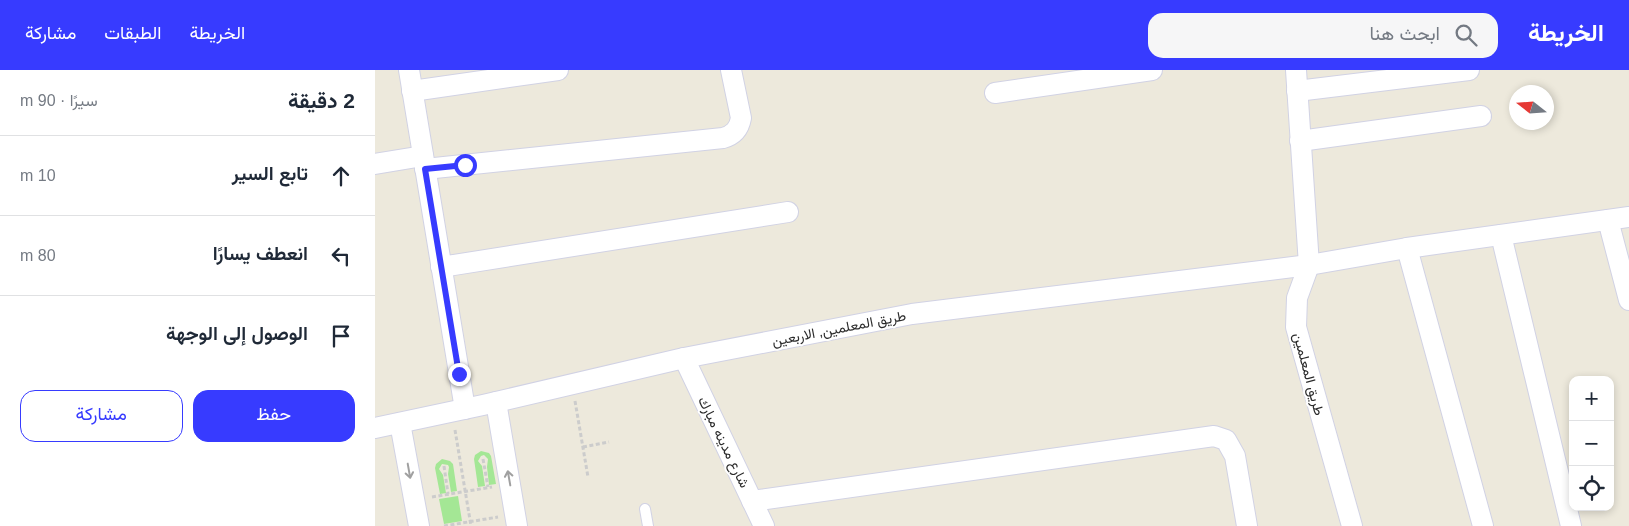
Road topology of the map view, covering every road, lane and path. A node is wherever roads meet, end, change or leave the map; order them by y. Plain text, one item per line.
1 (409, 70) edge
2 (558, 70) edge
3 (731, 70) edge
4 (1152, 70) edge
5 (1296, 70) edge
6 (1469, 70) edge
7 (412, 91) junction
8 (1297, 91) junction
9 (995, 93) dead end
10 (1481, 116) dead end
11 (1300, 141) junction
12 (424, 163) junction
13 (375, 164) edge
14 (788, 212) dead end
15 (1629, 217) edge
16 (1608, 220) junction
17 (1501, 235) junction
18 (1407, 248) junction
19 (1309, 264) junction
20 (441, 267) junction
21 (1629, 300) edge
22 (684, 358) junction
23 (573, 384) junction
24 (496, 402) junction
25 (458, 411) junction
26 (400, 424) junction
27 (375, 428) edge
28 (609, 442) dead end
29 (583, 446) junction
30 (483, 459) dead end
31 (444, 466) dead end
32 (588, 477) dead end
33 (510, 484) junction
34 (488, 488) junction
35 (465, 492) junction
36 (448, 494) junction
37 (414, 500) junction
38 (752, 501) junction
39 (645, 509) dead end
40 (516, 520) edge
41 (470, 521) junction
42 (419, 526) edge
43 (444, 526) edge
44 (471, 526) edge
45 (649, 526) edge
46 (764, 526) edge
47 (1247, 526) edge
48 (1352, 526) edge
49 (1483, 526) edge
50 (1571, 526) edge

1 - 7 street
2 - 7 street
3 - 12 street
4 - 9 street
5 - 8 street, طريق المعلمين
6 - 8 street
7 - 12 street
8 - 11 street, طريق المعلمين
10 - 11 street
11 - 19 street, طريق المعلمين
12 - 13 street
12 - 20 street
14 - 20 street
15 - 16 street, طريق المعلمين, الاربعين
16 - 17 street, طريق المعلمين, الاربعين
16 - 21 street
17 - 18 street, طريق المعلمين, الاربعين
17 - 50 street
18 - 19 street, طريق المعلمين, الاربعين
18 - 49 street
19 - 22 street, طريق المعلمين, الاربعين
19 - 48 street, طريق المعلمين
20 - 25 street
22 - 23 street, طريق المعلمين, الاربعين
22 - 38 street, شارع مدينه مبارك
23 - 24 street, طريق المعلمين, الاربعين
23 - 29 path
24 - 25 street, طريق المعلمين, الاربعين
33 -> 24 street
25 - 26 street, طريق المعلمين, الاربعين
25 - 35 path
26 - 27 street, طريق المعلمين, الاربعين
26 -> 37 street
28 - 29 path
29 - 32 path
30 - 34 path
31 - 36 path
33 - 34 path
33 - 40 street
34 - 35 path
35 - 36 path
35 - 41 path
36 - 37 path
37 - 42 street
38 - 46 street, شارع مدينه مبارك
38 - 47 street
39 - 45 lane
40 - 41 path
41 - 43 path
41 - 44 path

